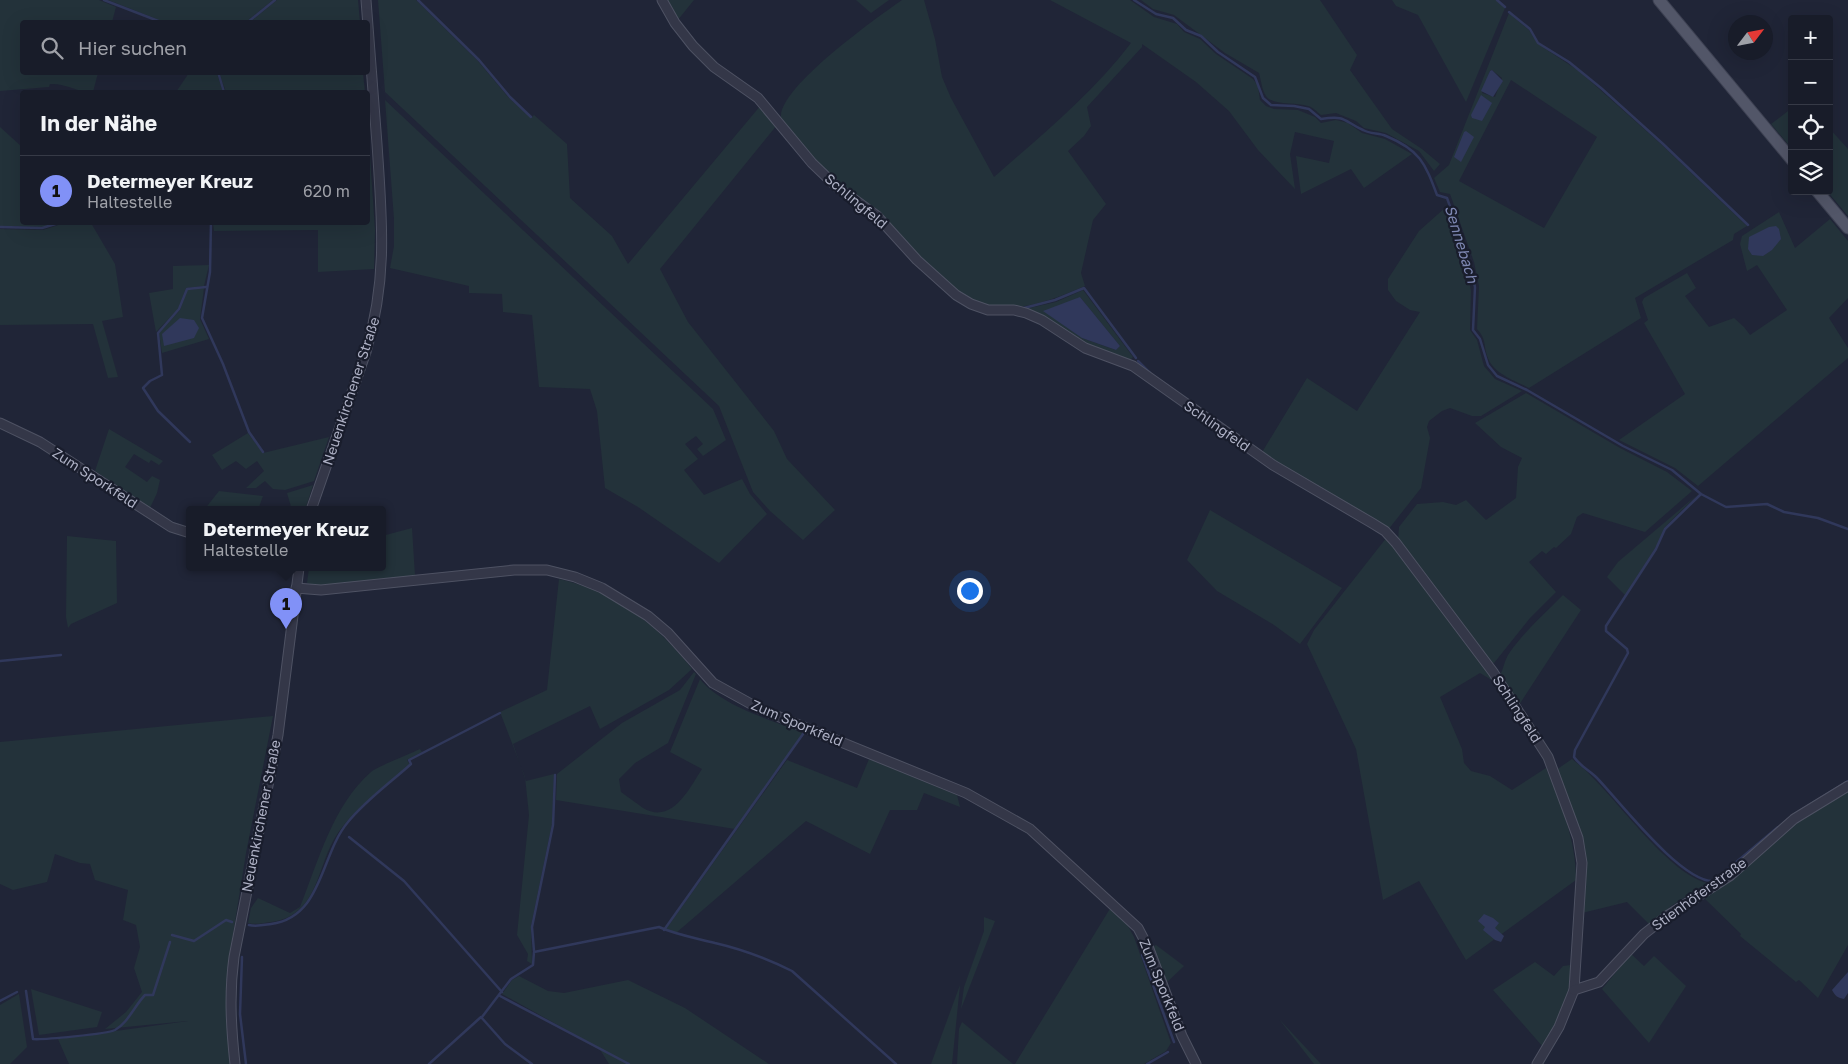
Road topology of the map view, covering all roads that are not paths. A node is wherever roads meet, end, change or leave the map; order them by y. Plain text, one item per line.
1 (366, 0) edge
2 (662, 0) edge
3 (1659, 0) edge
4 (368, 20) edge
5 (370, 53) edge
6 (1788, 155) edge
7 (1820, 195) edge
8 (1848, 228) edge
9 (0, 423) edge
10 (312, 506) edge
11 (186, 532) edge
12 (299, 571) edge
13 (296, 588) junction
14 (1848, 786) edge
15 (1574, 990) junction
16 (236, 1064) edge
17 (1196, 1064) edge
18 (1537, 1064) edge

1 - 4 street, Neuenkirchener Straße
2 - 15 street, Schlingfeld
3 - 6 main road
5 - 10 street, Neuenkirchener Straße
7 - 8 main road
9 - 11 street, Zum Sporkfeld
12 - 13 street, Neuenkirchener Straße
13 - 16 street, Neuenkirchener Straße
13 - 17 street, Zum Sporkfeld
14 - 15 street, Stienhöferstraße
15 - 18 street

